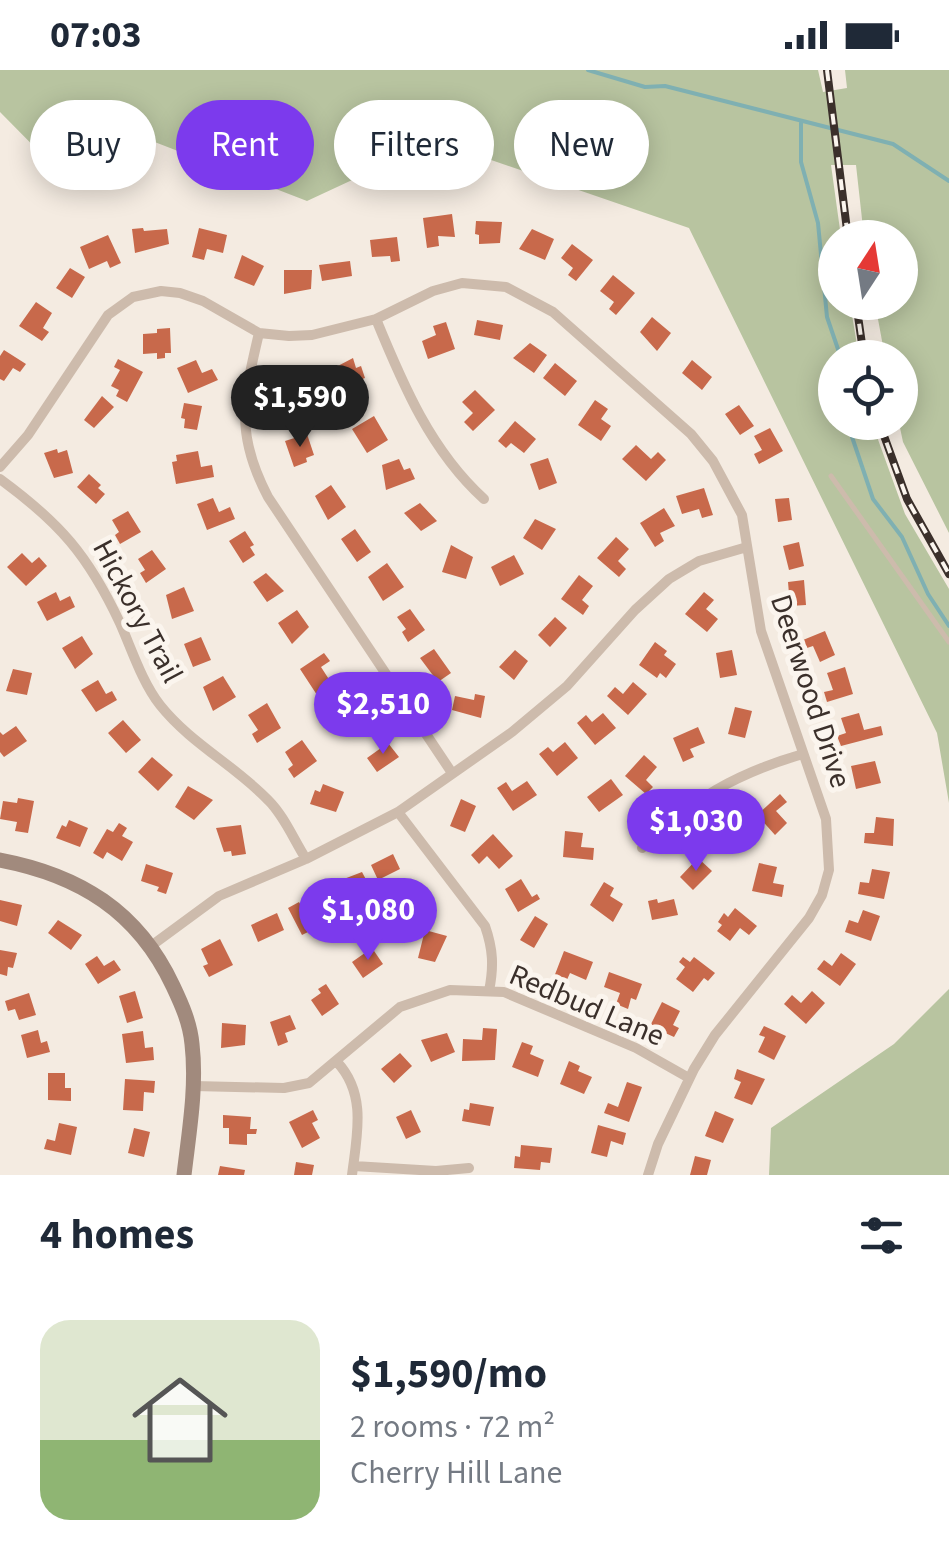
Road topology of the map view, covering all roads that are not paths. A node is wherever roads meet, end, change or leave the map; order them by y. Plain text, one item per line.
1 (376, 320) junction
2 (259, 333) junction
3 (0, 467) edge
4 (830, 476) dead end
5 (0, 478) edge
6 (484, 500) dead end
7 (747, 547) junction
8 (949, 642) edge
9 (803, 754) junction
10 (452, 773) junction
11 (398, 812) junction
12 (642, 848) dead end
13 (306, 859) junction
14 (0, 860) edge
15 (151, 946) junction
16 (489, 990) junction
17 (336, 1062) junction
18 (689, 1078) junction
19 (194, 1086) junction
20 (469, 1168) dead end
21 (353, 1170) edge
22 (184, 1175) edge
23 (648, 1175) edge

1 - 2 street, Deerwood Drive
1 - 6 street
1 - 7 street, Deerwood Drive
2 - 3 street, Deerwood Drive
2 - 10 street
4 - 8 lane
5 - 13 street, Hickory Trail
7 - 9 street, Deerwood Drive
7 - 10 street
9 - 12 street
9 - 18 street, Deerwood Drive
10 - 11 street
11 - 13 street
11 - 16 street
13 - 15 street
14 - 15 street
15 - 19 street
16 - 17 street, Redbud Lane
16 - 18 street, Redbud Lane
17 - 19 street, Redbud Lane
17 - 21 street
18 - 23 street, Deerwood Drive
19 - 22 street
20 - 21 street

